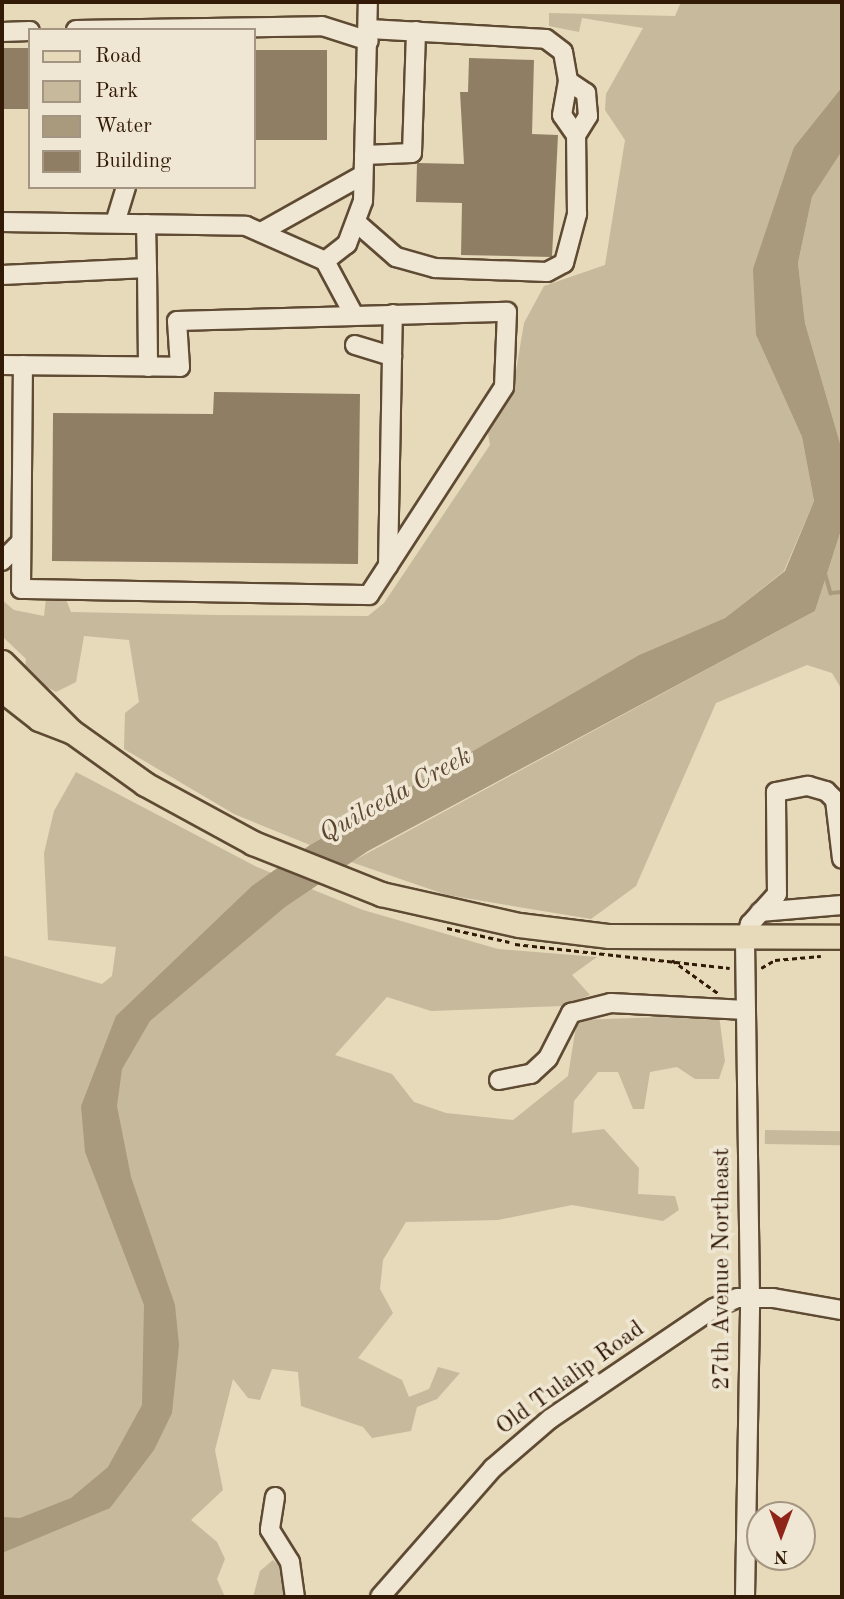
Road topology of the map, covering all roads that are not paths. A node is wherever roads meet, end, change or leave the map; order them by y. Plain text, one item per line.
1 (368, 2) edge
2 (203, 28) edge
3 (28, 31) edge
4 (416, 31) junction
5 (2, 32) edge
6 (369, 35) junction
7 (569, 81) junction
8 (576, 135) junction
9 (364, 155) junction
10 (363, 175) junction
11 (125, 189) edge
12 (115, 223) junction
13 (357, 223) junction
14 (8, 224) edge
15 (146, 224) junction
16 (261, 232) junction
17 (325, 261) junction
18 (147, 268) junction
19 (2, 275) edge
20 (393, 314) junction
21 (354, 315) junction
22 (355, 345) dead end
23 (392, 356) junction
24 (2, 365) edge
25 (23, 365) junction
26 (148, 367) junction
27 (21, 542) junction
28 (2, 561) edge
29 (388, 566) junction
30 (2, 662) edge
31 (2, 690) edge
32 (71, 731) junction
33 (842, 859) edge
34 (842, 905) edge
35 (760, 912) junction
36 (842, 937) edge
37 (745, 941) junction
38 (746, 1010) junction
39 (499, 1080) dead end
40 (750, 1298) junction
41 (842, 1310) edge
42 (275, 1497) dead end
43 (295, 1597) edge
44 (380, 1597) edge
45 (745, 1597) edge

1 - 6 street
2 - 6 street
3 - 5 street
4 - 6 street
4 - 7 street
4 - 9 street
6 - 9 street
7 - 8 street
7 - 8 street
8 - 13 street
9 - 10 street
10 - 13 street
10 - 16 street
11 - 12 street
12 - 14 street
12 - 15 street
13 - 17 street
15 - 16 street
15 - 18 street
16 - 17 street
17 - 21 street
18 - 19 street
18 - 26 street
20 - 21 street
20 - 23 street
20 - 29 street
21 - 26 street
22 - 23 street
23 - 29 street
24 - 25 street
25 - 26 street
25 - 27 street
27 - 28 street
27 - 29 street
30 - 32 main road
31 - 32 main road
32 - 37 main road
33 - 35 street
34 - 35 street
35 - 37 street
36 - 37 main road
37 - 38 street, 27th Avenue Northeast
38 - 39 street
38 - 40 street, 27th Avenue Northeast
40 - 41 street, Old Tulalip Road
40 - 44 street, Old Tulalip Road
40 - 45 street, 27th Avenue Northeast
42 - 43 street

